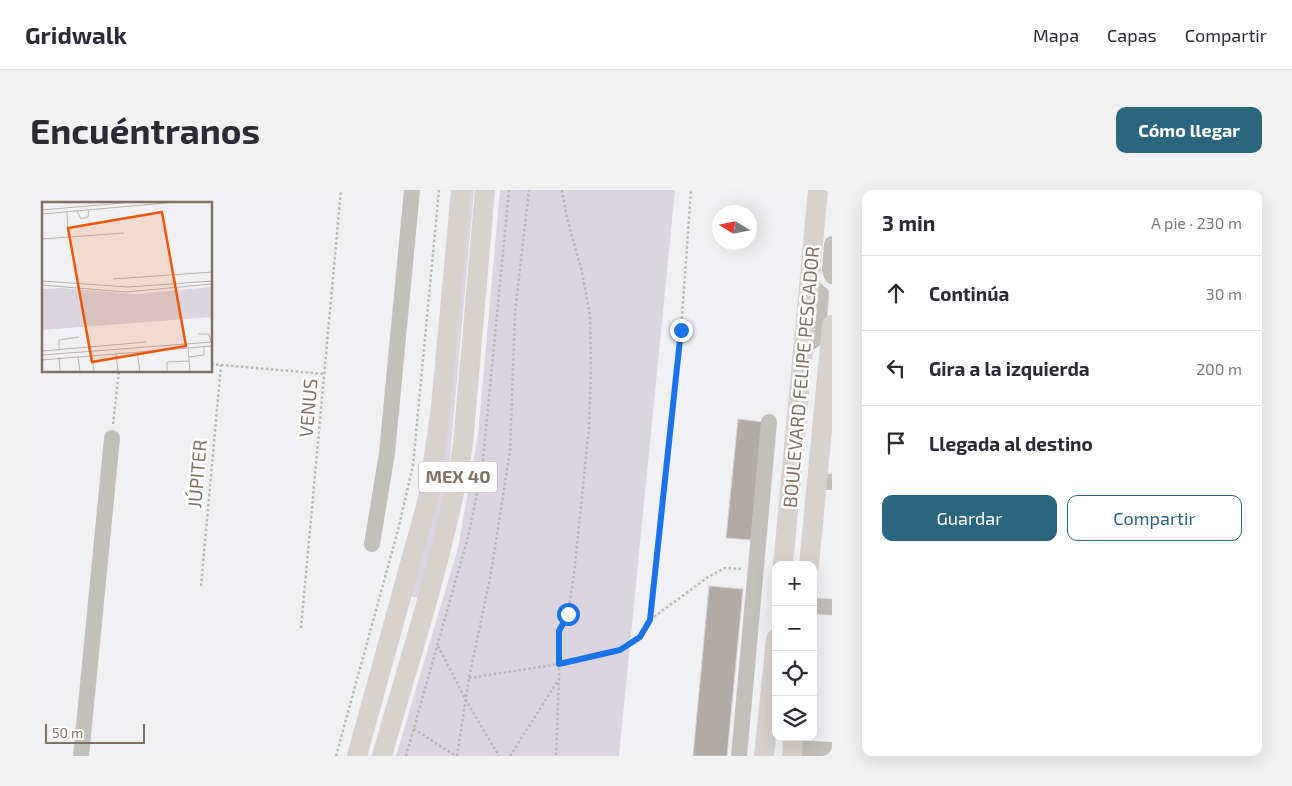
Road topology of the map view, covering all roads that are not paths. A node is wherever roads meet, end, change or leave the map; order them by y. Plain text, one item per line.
1 (412, 190) edge
2 (461, 190) edge
3 (485, 190) edge
4 (818, 190) edge
5 (832, 244) edge
6 (832, 276) edge
7 (832, 326) edge
8 (769, 422) dead end
9 (112, 438) road end
10 (825, 482) edge
11 (786, 536) junction
12 (372, 544) dead end
13 (783, 561) edge
14 (788, 561) edge
15 (810, 561) edge
16 (817, 606) edge
17 (832, 606) edge
18 (775, 651) edge
19 (386, 655) junction
20 (408, 662) junction
21 (793, 747) edge
22 (832, 750) edge
23 (80, 756) edge
24 (357, 756) edge
25 (382, 756) edge
26 (739, 756) edge
27 (764, 756) edge

1 - 12 street
2 - 19 main road
3 - 20 main road, MEX 40
4 - 11 main road, BOULEVARD FELIPE PESCADOR
5 - 6 street
7 - 10 main road, BOULEVARD FELIPE PESCADOR
8 - 26 street
9 - 23 street
10 - 15 main road, BOULEVARD FELIPE PESCADOR
11 - 13 main road, BOULEVARD FELIPE PESCADOR
11 - 14 main road
16 - 17 street
18 - 27 main road
19 - 20 main road
19 - 24 main road
20 - 25 main road, MEX 40
21 - 22 street

